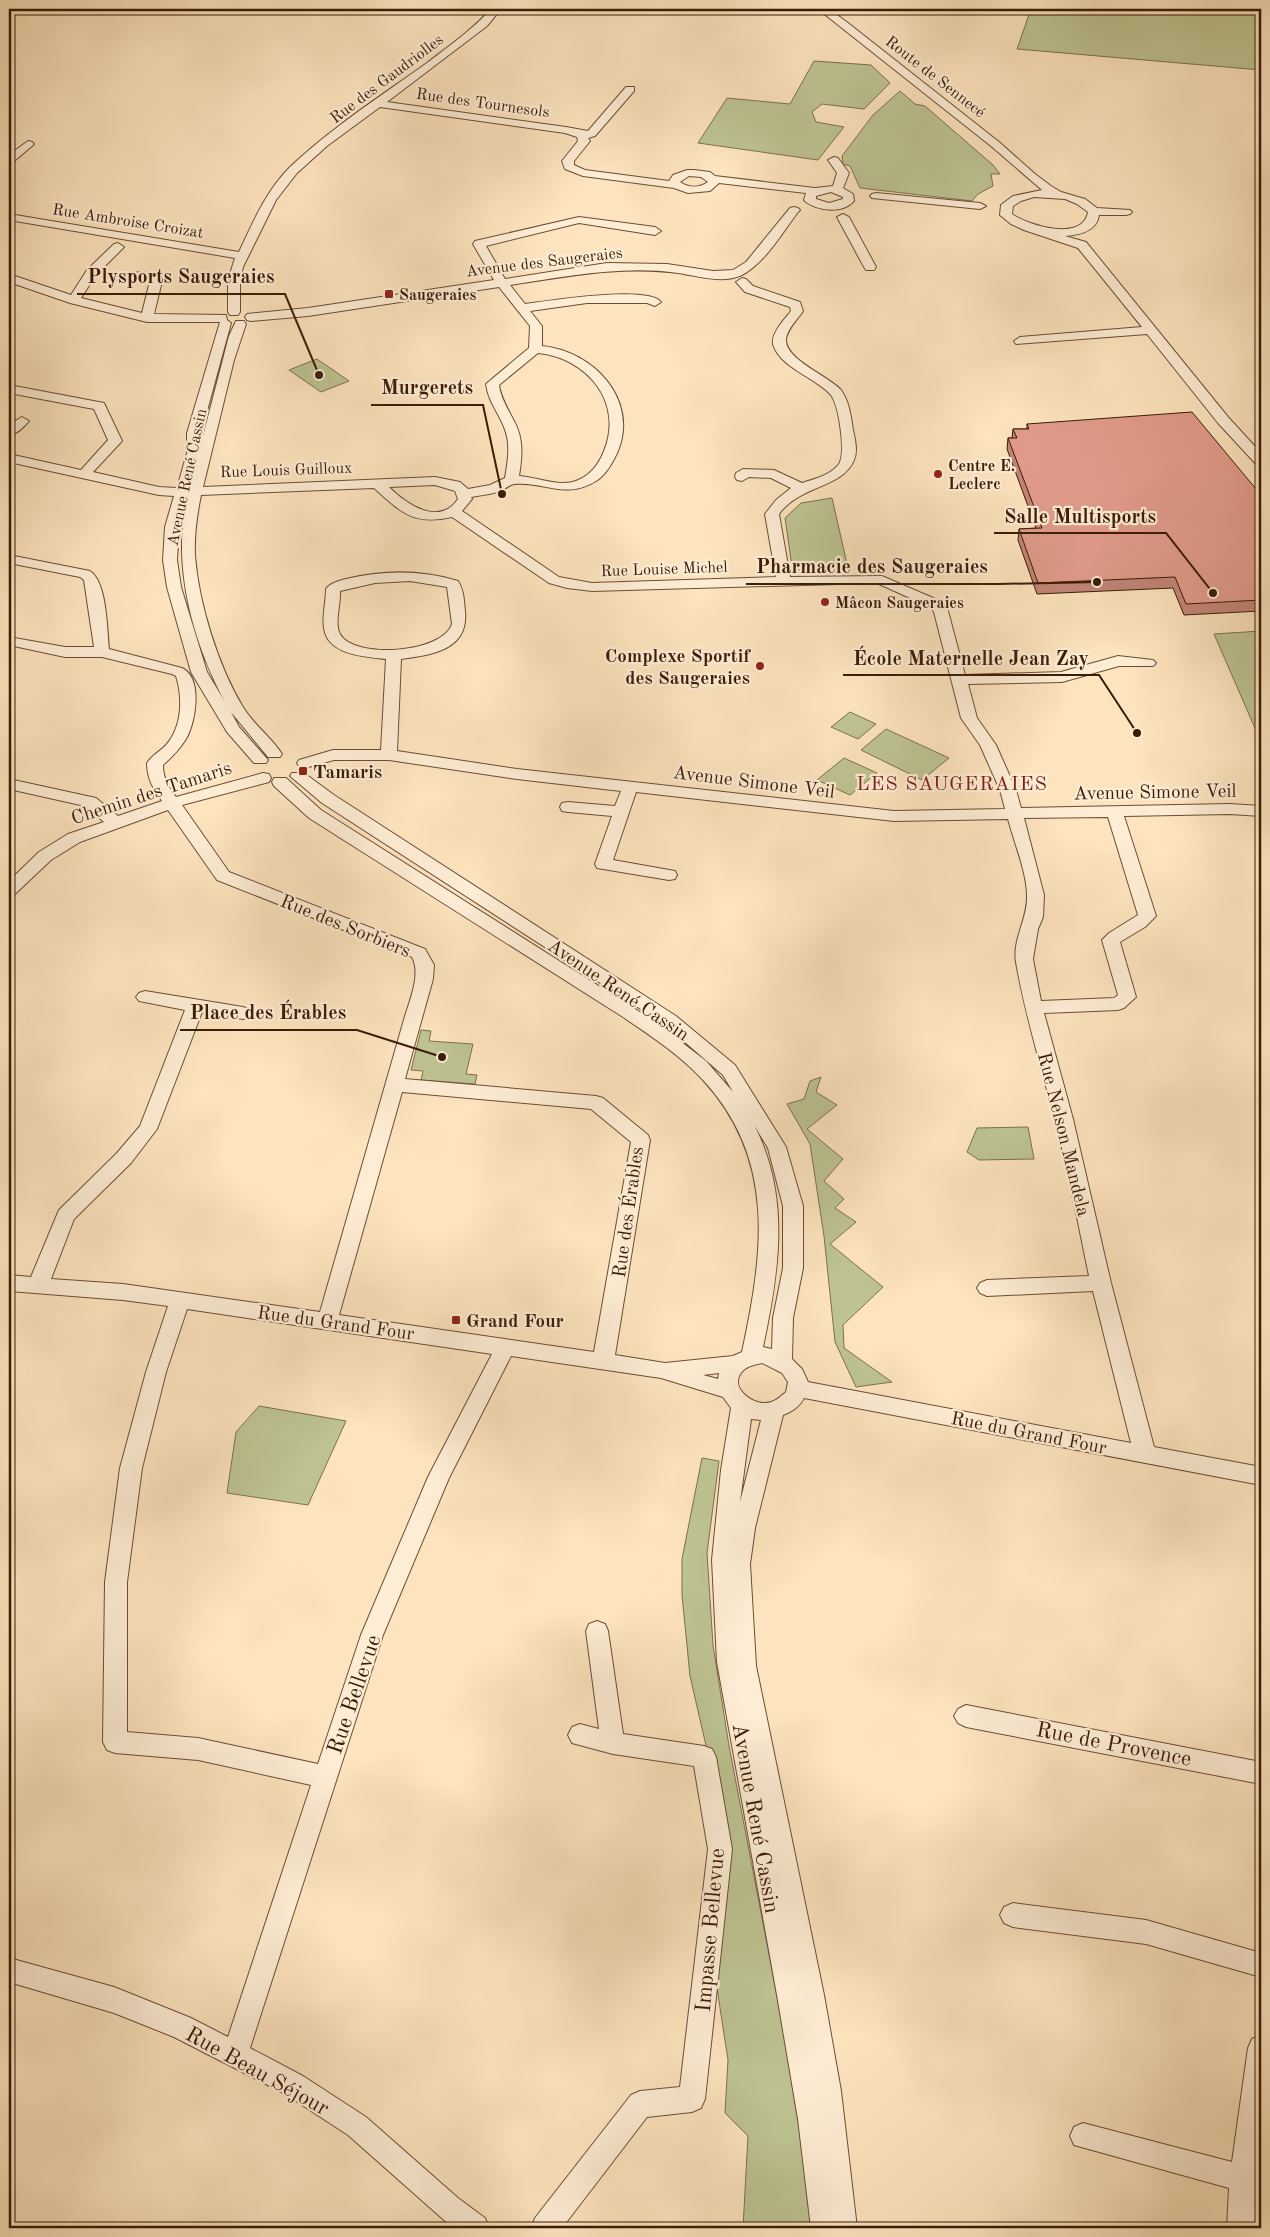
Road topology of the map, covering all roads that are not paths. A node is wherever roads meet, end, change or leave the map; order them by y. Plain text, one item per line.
1 (496, 9) edge
2 (823, 9) edge
3 (431, 65) joint
4 (630, 89) dead end
5 (379, 104) junction
6 (582, 135) junction
7 (28, 144) dead end
8 (9, 160) edge
9 (834, 160) dead end
10 (293, 170) joint
11 (1025, 174) junction
12 (713, 179) junction
13 (676, 185) junction
14 (1057, 194) junction
15 (812, 195) junction
16 (1024, 196) junction
17 (856, 197) junction
18 (1012, 201) junction
19 (826, 206) junction
20 (980, 206) junction
21 (794, 210) junction
22 (1094, 211) junction
23 (1126, 212) dead end
24 (1006, 215) junction
25 (9, 217) edge
26 (843, 217) junction
27 (1084, 228) junction
28 (655, 231) dead end
29 (1045, 232) junction
30 (1082, 245) junction
31 (118, 247) dead end
32 (242, 256) junction
33 (870, 267) dead end
34 (723, 276) joint
35 (743, 276) junction
36 (119, 277) dead end
37 (9, 278) edge
38 (501, 282) junction
39 (74, 300) junction
40 (655, 302) dead end
41 (522, 308) junction
42 (147, 318) junction
43 (234, 319) junction
44 (1151, 330) junction
45 (1020, 341) dead end
46 (535, 349) junction
47 (9, 389) edge
48 (22, 421) dead end
49 (9, 432) edge
50 (9, 458) edge
51 (1261, 461) edge
52 (84, 474) junction
53 (742, 477) dead end
54 (510, 480) junction
55 (424, 481) junction
56 (377, 483) junction
57 (801, 488) junction
58 (197, 490) junction
59 (182, 492) junction
60 (465, 494) junction
61 (396, 500) junction
62 (453, 511) junction
63 (9, 559) edge
64 (784, 582) junction
65 (9, 641) edge
66 (102, 652) junction
67 (394, 655) junction
68 (1148, 663) dead end
69 (960, 680) junction
70 (389, 755) junction
71 (267, 757) junction
72 (301, 770) junction
73 (272, 780) junction
74 (9, 784) edge
75 (630, 787) junction
76 (172, 803) junction
77 (568, 807) dead end
78 (1114, 811) junction
79 (1261, 811) edge
80 (621, 812) junction
81 (1016, 814) junction
82 (115, 822) junction
83 (669, 875) dead end
84 (9, 890) edge
85 (145, 997) dead end
86 (196, 1005) junction
87 (1032, 1007) junction
88 (243, 1013) dead end
89 (394, 1084) junction
90 (9, 1283) edge
91 (1101, 1283) junction
92 (38, 1285) junction
93 (987, 1288) dead end
94 (180, 1300) junction
95 (327, 1322) junction
96 (506, 1347) junction
97 (743, 1360) junction
98 (782, 1360) junction
99 (603, 1362) junction
100 (661, 1370) junction
101 (797, 1388) junction
102 (735, 1398) junction
103 (774, 1410) junction
104 (1145, 1454) junction
105 (1261, 1476) edge
106 (598, 1631) dead end
107 (966, 1716) dead end
108 (580, 1735) dead end
109 (613, 1743) junction
110 (1261, 1772) edge
111 (325, 1777) junction
112 (1013, 1915) dead end
113 (1261, 1965) edge
114 (9, 1970) edge
115 (1261, 2048) edge
116 (235, 2055) junction
117 (1083, 2136) dead end
118 (1243, 2178) junction
119 (475, 2228) edge
120 (545, 2228) edge
121 (825, 2228) edge
122 (843, 2228) edge
123 (1241, 2228) edge

1 - 3 street, Rue des Gaudriolles
2 - 11 street, Route de Sennecé
3 - 5 street, Rue des Gaudriolles
4 - 6 street
5 - 6 street, Rue des Tournesols
5 - 10 street, Rue des Gaudriolles
6 - 13 street
7 - 8 street
9 - 17 street
10 - 32 street, Avenue René Cassin
11 - 14 street, Route de Sennecé
11 - 16 street
12 - 13 street
12 - 13 street
12 - 15 street
14 - 16 street
14 - 22 street
15 - 17 street
15 - 19 street
15 - 21 street
16 - 18 street
17 - 19 street
17 - 20 street
17 - 26 street
18 - 20 street
18 - 24 street
19 - 21 street
19 - 26 street
20 - 24 street
21 - 35 street
22 - 23 street
22 - 27 street
24 - 29 street
25 - 32 street, Rue Ambroise Croizat
26 - 33 street
27 - 29 street
27 - 30 street
28 - 38 street
29 - 30 street
30 - 44 street
31 - 39 street
32 - 43 street, Avenue René Cassin
34 - 35 street, Avenue des Saugeraies
34 - 38 street, Avenue des Saugeraies
35 - 57 street, Avenue des Saugeraies
36 - 42 street
37 - 39 street, Avenue des Saugeraies
38 - 41 street
38 - 43 street, Avenue des Saugeraies
39 - 42 street, Avenue des Saugeraies
40 - 41 street
41 - 46 street
42 - 43 street, Avenue des Saugeraies
43 - 58 street, Avenue René Cassin
43 - 59 street, Avenue René Cassin
44 - 45 street
44 - 51 street
46 - 54 street
46 - 54 street
47 - 52 street
48 - 49 street
50 - 52 street, Rue Louis Guilloux
52 - 59 street, Rue Louis Guilloux
53 - 57 street
54 - 60 street
55 - 56 street, Rue Louis Guilloux
55 - 60 street
55 - 61 street
56 - 58 street, Rue Louis Guilloux
56 - 61 street, Rue Louis Guilloux
57 - 64 street
58 - 59 street, Rue Louis Guilloux
58 - 71 street, Avenue René Cassin
59 - 71 street, Avenue René Cassin
60 - 62 street
61 - 62 street, Rue Louis Guilloux
62 - 64 street, Rue Louise Michel
63 - 66 street
64 - 69 street, Rue Louise Michel
65 - 66 street
66 - 76 street
67 - 67 street
67 - 70 street
68 - 69 street
69 - 81 street, Rue Louise Michel
70 - 72 street, Avenue Simone Veil
70 - 75 street, Avenue Simone Veil
71 - 72 street, Avenue René Cassin
71 - 73 street
72 - 73 street, Chemin des Tamaris
72 - 98 street, Avenue René Cassin
73 - 76 street, Chemin des Tamaris
73 - 97 street, Avenue René Cassin
74 - 82 street
75 - 80 street
75 - 81 street, Avenue Simone Veil
76 - 82 street, Chemin des Tamaris
76 - 89 street, Rue des Sorbiers
77 - 80 street
78 - 79 street, Avenue Simone Veil
78 - 81 street, Avenue Simone Veil
78 - 87 street
80 - 83 street
81 - 87 street, Rue Nelson Mandela
82 - 84 street, Chemin des Tamaris
85 - 86 street
86 - 88 street
86 - 92 street
87 - 91 street, Rue Nelson Mandela
89 - 95 street, Rue des Sorbiers
89 - 99 street, Rue des Érables
90 - 92 street, Rue du Grand Four
91 - 93 street
91 - 104 street, Rue Nelson Mandela
92 - 94 street, Rue du Grand Four
94 - 95 street, Rue du Grand Four
94 - 111 street
95 - 96 street, Rue du Grand Four
96 - 99 street, Rue du Grand Four
96 - 111 street, Rue Bellevue
97 - 98 street
97 - 100 street, Rue du Grand Four
97 - 102 street
98 - 101 street
99 - 100 street, Rue du Grand Four
100 - 102 street, Rue du Grand Four
101 - 103 street
101 - 104 street, Rue du Grand Four
102 - 103 street
102 - 121 street, Avenue René Cassin
103 - 122 street, Avenue René Cassin
104 - 105 street, Rue du Grand Four
106 - 109 street
107 - 110 street, Rue de Provence
108 - 109 street
109 - 120 street, Impasse Bellevue
111 - 116 street, Rue Bellevue
112 - 113 street
114 - 116 street, Rue Beau Séjour
115 - 118 street
116 - 119 street, Rue Beau Séjour
117 - 118 street
118 - 123 street

